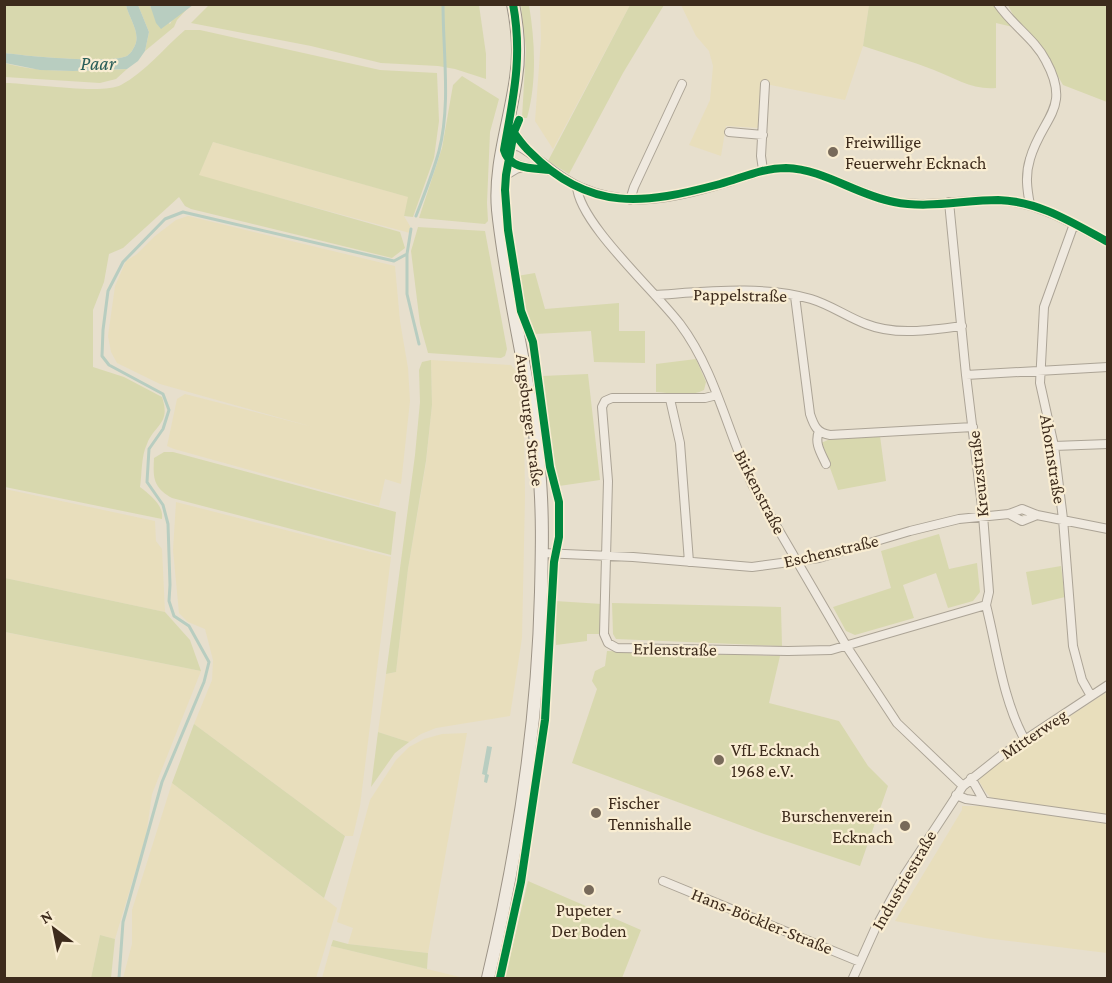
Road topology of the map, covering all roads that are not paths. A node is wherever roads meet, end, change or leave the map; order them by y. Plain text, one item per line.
1 (513, 4) edge
2 (998, 4) edge
3 (682, 84) dead end
4 (765, 84) dead end
5 (508, 125) junction
6 (729, 132) dead end
7 (763, 135) junction
8 (504, 150) junction
9 (530, 153) junction
10 (524, 167) junction
11 (763, 170) junction
12 (553, 171) junction
13 (498, 180) junction
14 (577, 186) junction
15 (630, 200) junction
16 (949, 202) junction
17 (1030, 205) junction
18 (1074, 224) junction
19 (1107, 242) edge
20 (655, 295) junction
21 (795, 296) junction
22 (962, 326) junction
23 (1107, 367) edge
24 (1041, 370) junction
25 (966, 375) junction
26 (717, 395) junction
27 (670, 399) junction
28 (973, 426) junction
29 (819, 431) junction
30 (1107, 444) edge
31 (1054, 446) junction
32 (826, 464) dead end
33 (983, 515) junction
34 (1063, 519) junction
35 (1107, 529) edge
36 (542, 553) junction
37 (607, 556) junction
38 (797, 561) junction
39 (688, 562) junction
40 (986, 605) junction
41 (847, 647) junction
42 (1107, 684) edge
43 (1091, 696) junction
44 (1025, 740) junction
45 (971, 778) junction
46 (963, 786) junction
47 (956, 795) junction
48 (984, 801) junction
49 (1107, 819) edge
50 (663, 881) dead end
51 (860, 962) junction
52 (488, 978) edge
53 (853, 978) edge

1 - 5 main road, Augsburger Straße
2 - 17 street
3 - 15 street
4 - 7 street
5 - 8 main road, Augsburger Straße
5 - 9 street
6 - 7 street
7 - 11 street
8 - 9 street
8 - 10 street
8 - 13 main road, Augsburger Straße
9 - 12 street
10 - 12 street
10 - 13 street
11 - 15 street
11 - 16 street
12 - 14 street
13 - 36 main road, Augsburger Straße
14 - 15 street
14 - 20 street, Birkenstraße
16 - 17 street
16 - 22 street, Kreuzstraße
17 - 18 street
18 - 19 street
18 - 24 street, Ahornstraße
20 - 21 street, Pappelstraße
20 - 26 street, Birkenstraße
21 - 22 street, Pappelstraße
21 - 29 street
22 - 25 street, Kreuzstraße
23 - 24 street
24 - 25 street
24 - 31 street, Ahornstraße
25 - 28 street, Kreuzstraße
26 - 27 street, Erlenstraße
26 - 38 street, Birkenstraße
27 - 37 street, Erlenstraße
27 - 39 street
28 - 29 street
28 - 33 street, Kreuzstraße
29 - 32 street
30 - 31 street
31 - 34 street, Ahornstraße
33 - 34 street, Eschenstraße
33 - 38 street, Eschenstraße
33 - 40 street, Kreuzstraße
34 - 35 street, Eschenstraße
34 - 43 street, Ahornstraße
36 - 37 street, Eschenstraße
36 - 52 main road, Augsburger Straße
37 - 39 street, Eschenstraße
37 - 41 street, Erlenstraße
38 - 39 street, Eschenstraße
38 - 41 street, Birkenstraße
40 - 41 street, Erlenstraße
40 - 44 street, Kreuzstraße
41 - 46 street, Birkenstraße
42 - 43 street, Mitterweg
43 - 44 street, Mitterweg
44 - 45 street, Mitterweg
45 - 46 street, Mitterweg
45 - 48 street
46 - 47 street, Industriestraße
47 - 48 street
47 - 51 street, Industriestraße
48 - 49 street
50 - 51 street, Hans-Böckler-Straße
51 - 53 street, Industriestraße

